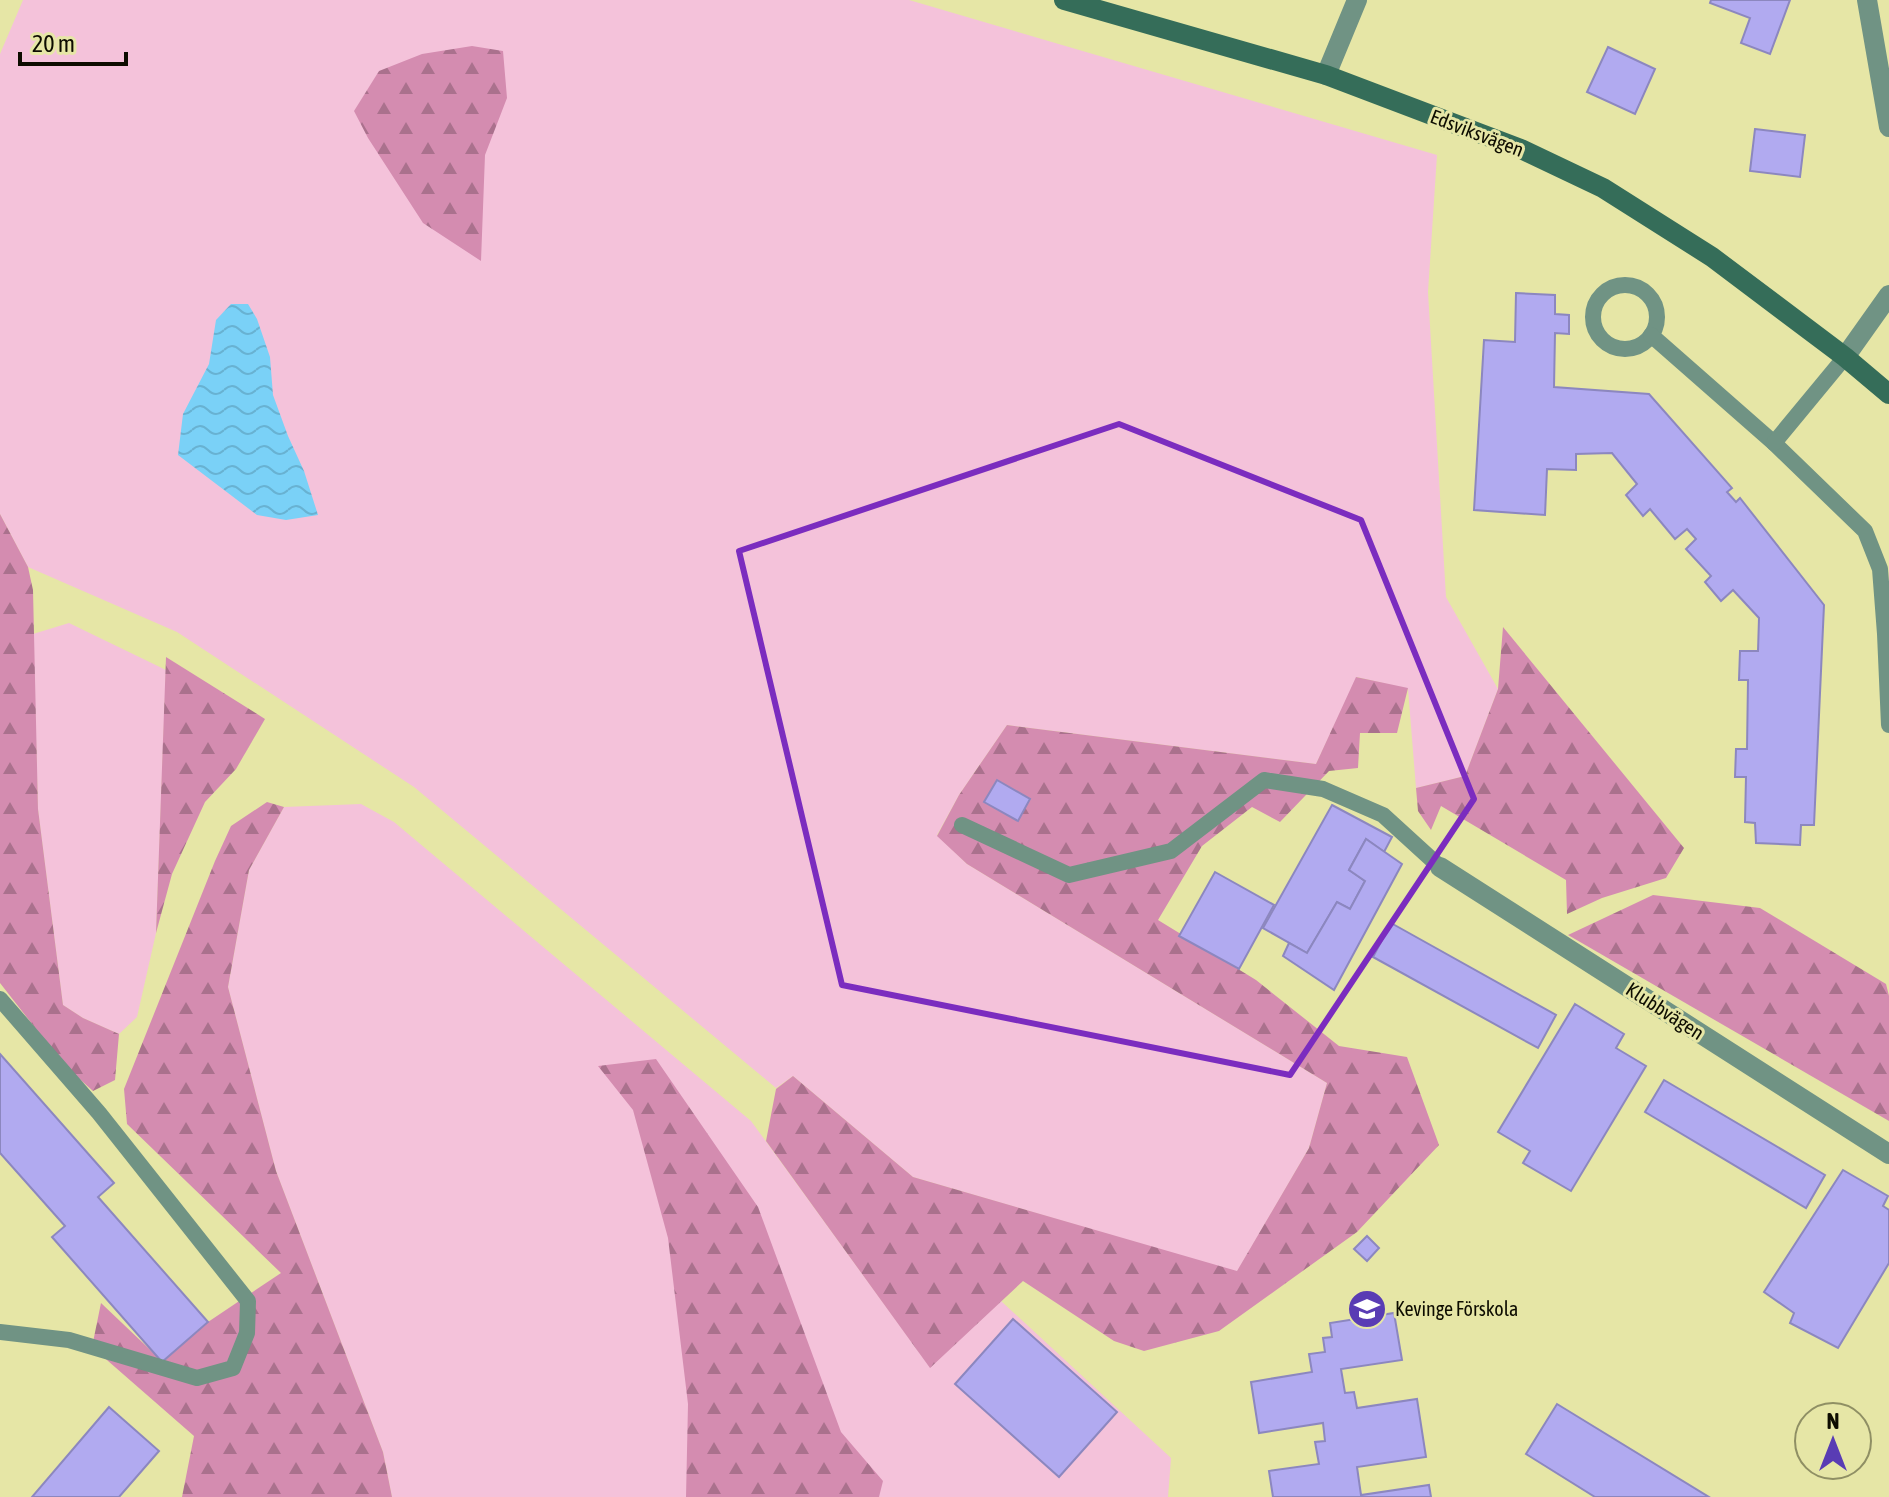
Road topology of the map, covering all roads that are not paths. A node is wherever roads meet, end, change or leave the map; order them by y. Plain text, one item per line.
1 (1064, 0) edge
2 (1357, 0) edge
3 (1867, 0) edge
4 (1326, 75) junction
5 (1889, 127) edge
6 (1889, 295) edge
7 (1651, 335) dead end
8 (1845, 357) junction
9 (1889, 394) edge
10 (1774, 443) junction
11 (1889, 725) edge
12 (962, 825) dead end
13 (1440, 867) joint
14 (0, 999) edge
15 (1889, 1154) edge
16 (0, 1332) edge

1 - 4 street, Edsviksvägen
2 - 4 street
3 - 5 street
4 - 8 street, Edsviksvägen
6 - 8 street
7 - 10 lane
8 - 9 street, Edsviksvägen
8 - 10 lane
10 - 11 lane
12 - 13 lane
13 - 15 street, Klubbvägen
14 - 16 lane

